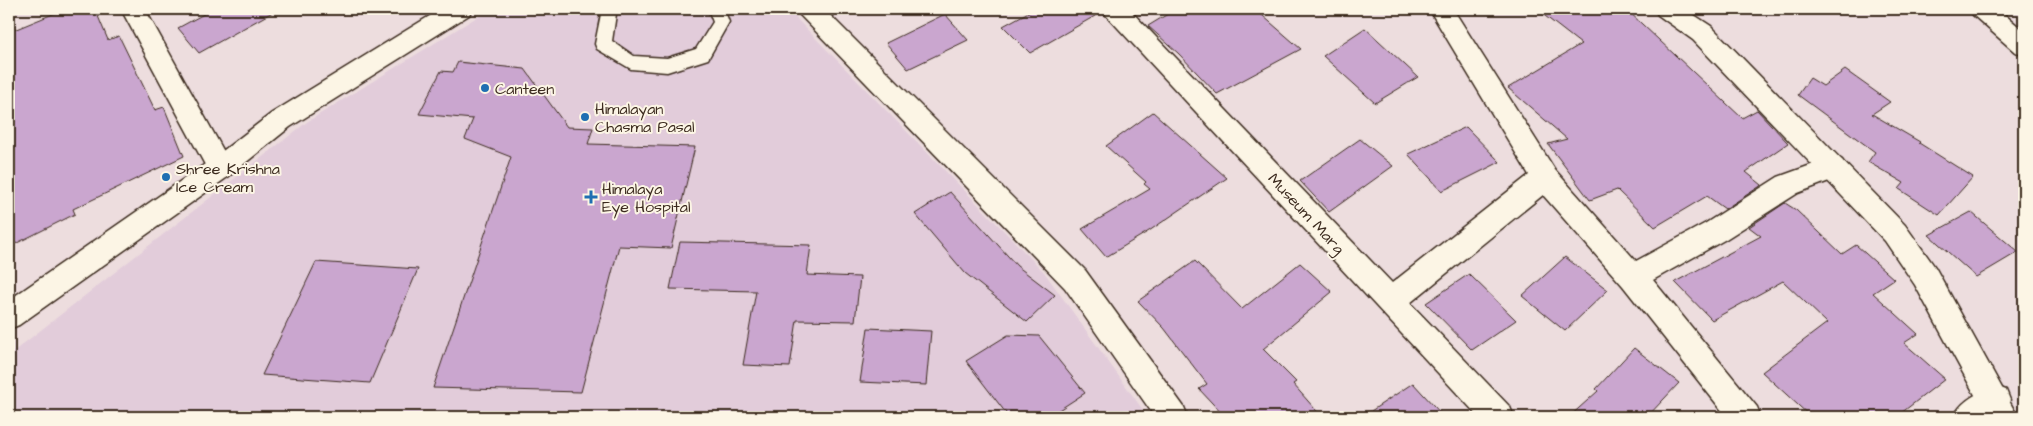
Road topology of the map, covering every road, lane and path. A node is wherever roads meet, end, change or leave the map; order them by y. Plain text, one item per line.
1 (134, 9) edge
2 (460, 9) edge
3 (611, 9) edge
4 (716, 9) edge
5 (809, 9) edge
6 (1115, 9) edge
7 (1441, 9) edge
8 (1667, 9) edge
9 (1982, 9) edge
10 (2024, 44) edge
11 (220, 168) junction
12 (1833, 168) junction
13 (1545, 178) junction
14 (1633, 277) junction
15 (1390, 301) junction
16 (9, 316) edge
17 (1999, 408) edge
18 (1173, 417) edge
19 (1499, 417) edge
20 (1746, 417) edge
21 (1969, 417) edge

1 - 11 street
2 - 11 street
3 - 4 lane
5 - 18 street
6 - 15 street, Museum Marg
7 - 13 street
8 - 12 street
9 - 10 street
11 - 16 street
12 - 14 street
12 - 17 street
13 - 14 street
13 - 15 street
14 - 20 street
15 - 19 street, Museum Marg
17 - 21 street

